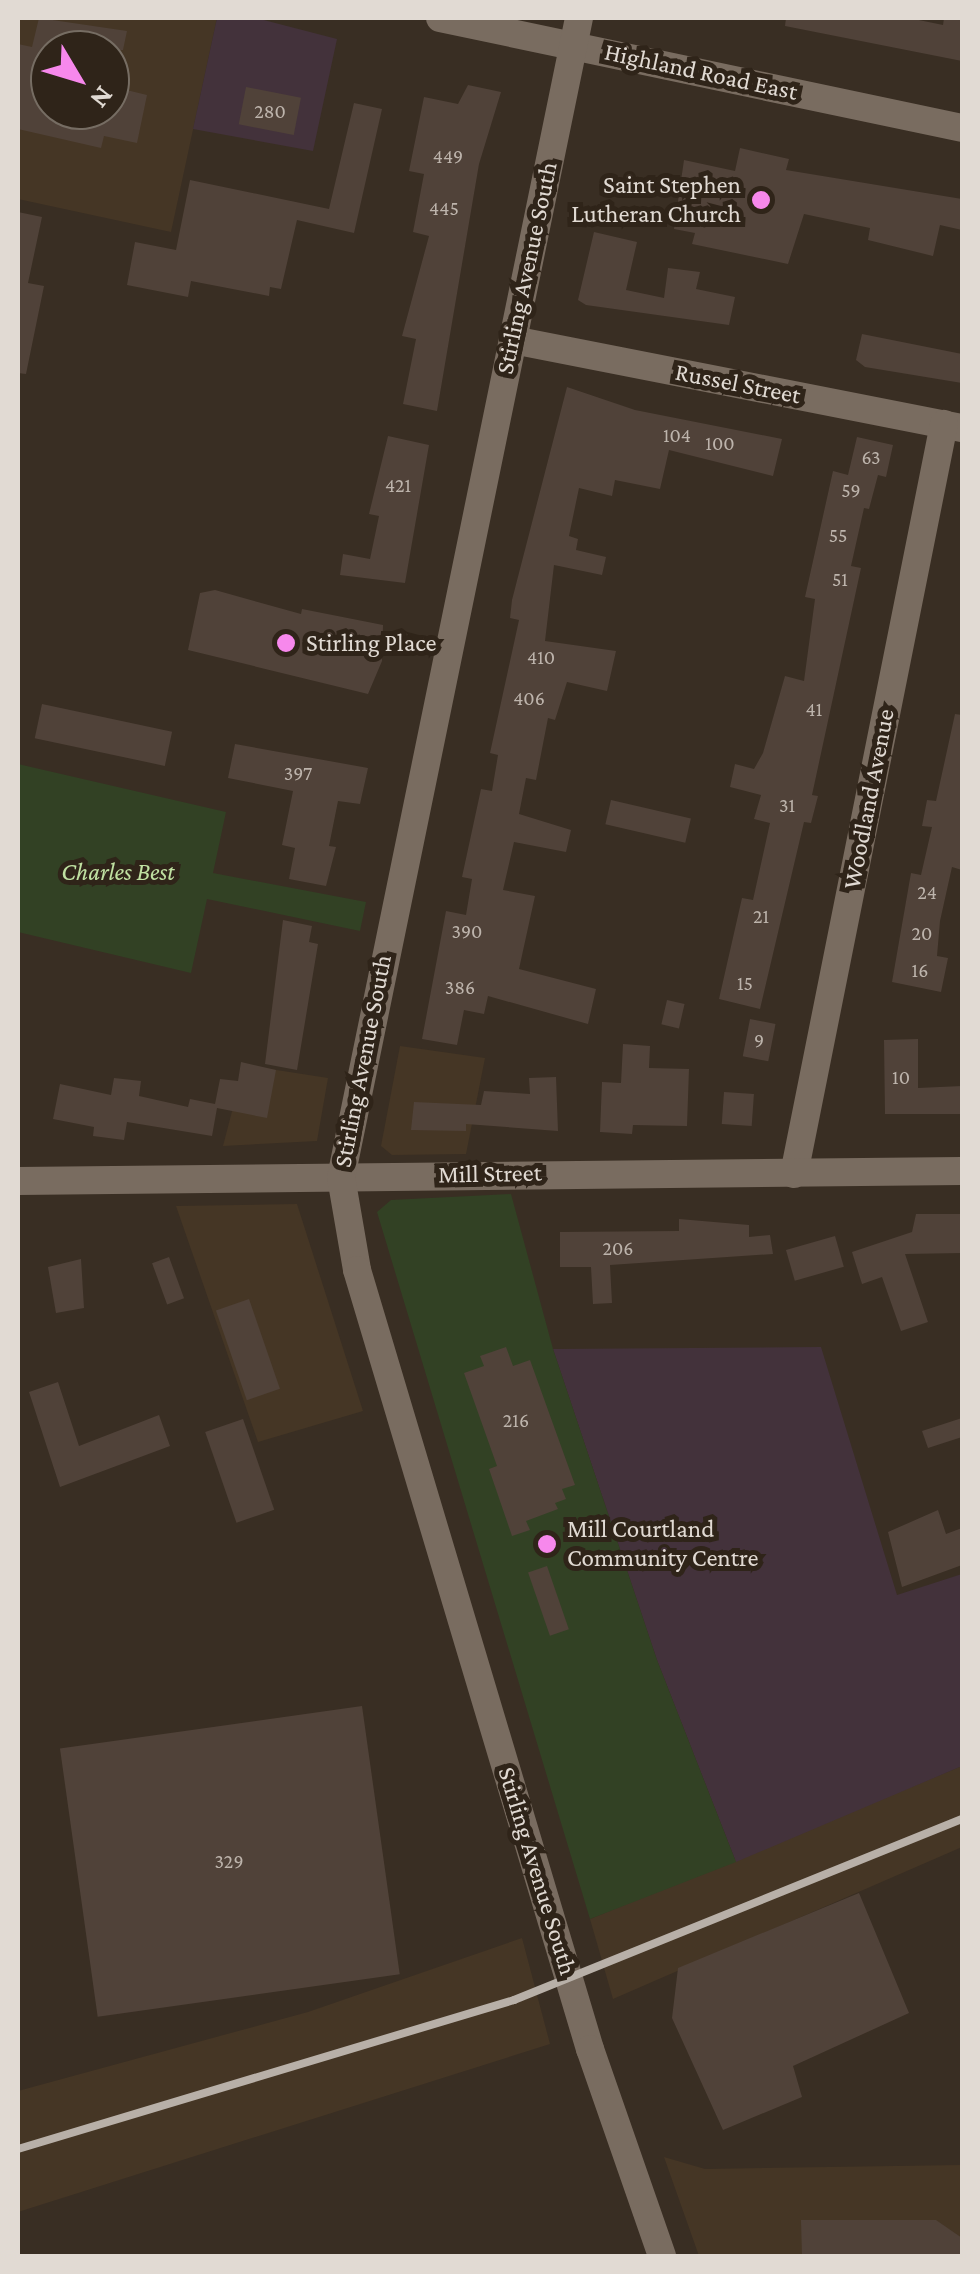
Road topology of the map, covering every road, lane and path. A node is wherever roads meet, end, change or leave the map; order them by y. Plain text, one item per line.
1 (440, 18) edge
2 (576, 31) edge
3 (962, 128) edge
4 (512, 340) junction
5 (953, 426) edge
6 (962, 1172) edge
7 (794, 1174) junction
8 (341, 1177) junction
9 (18, 1181) edge
10 (662, 2256) edge

1 - 2 street, Highland Road East
2 - 3 street, Highland Road East
2 - 4 street, Stirling Avenue South
4 - 5 street, Russel Street
4 - 8 street, Stirling Avenue South
5 - 7 street, Woodland Avenue
6 - 7 street, Mill Street
7 - 8 street, Mill Street
8 - 9 street, Mill Street
8 - 10 street, Stirling Avenue South

